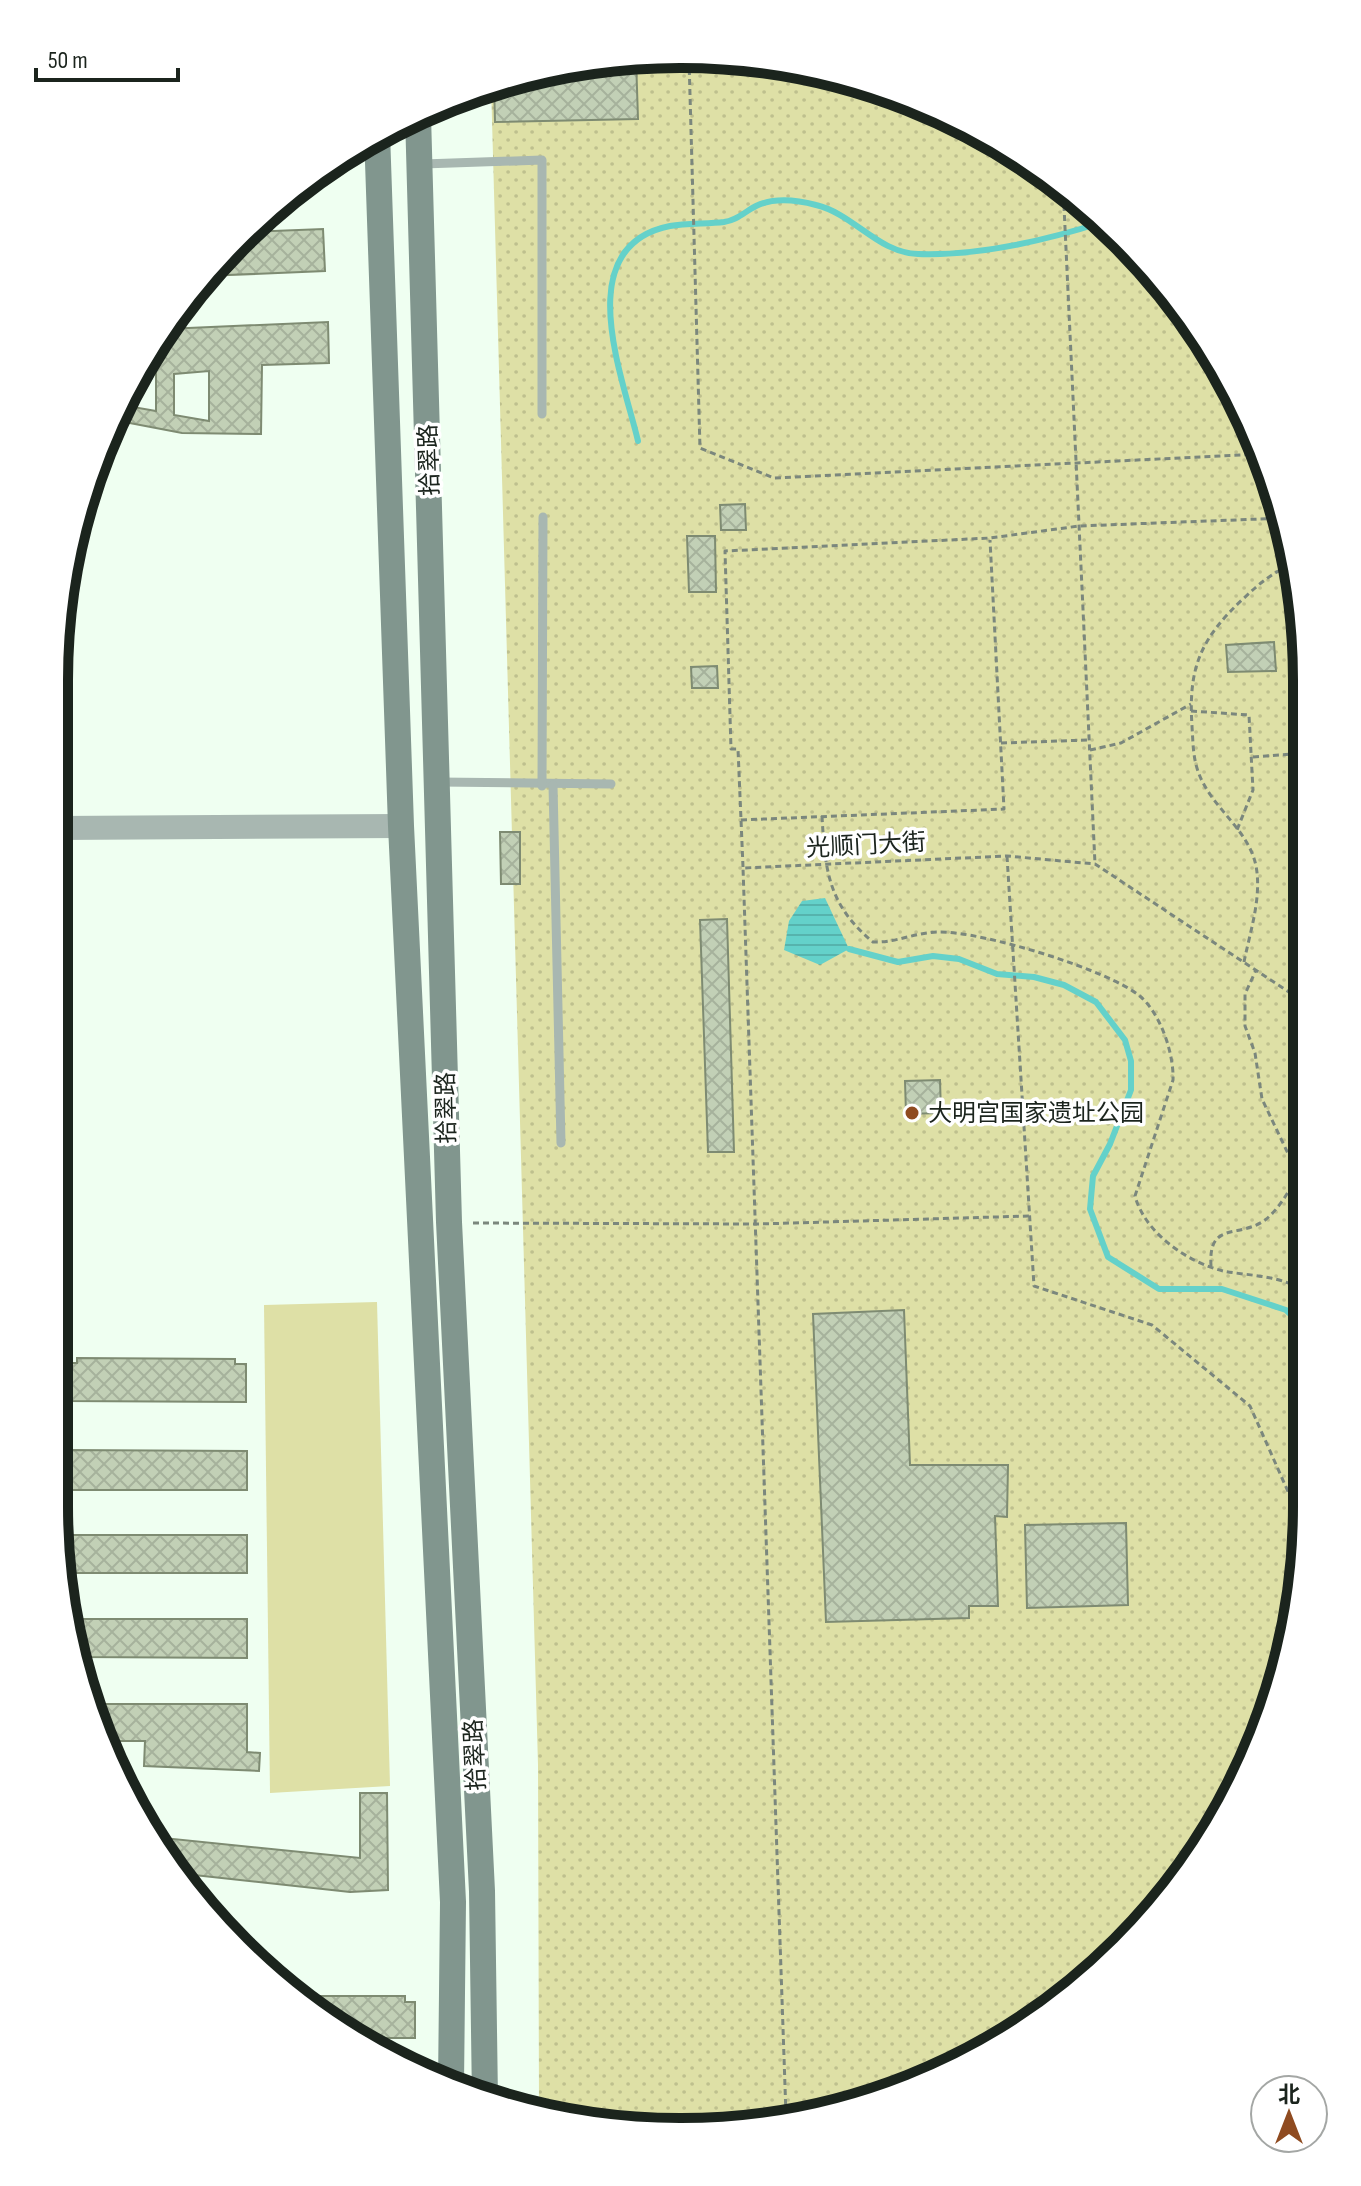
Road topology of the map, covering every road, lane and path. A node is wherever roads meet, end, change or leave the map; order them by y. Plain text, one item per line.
1 (689, 68) edge
2 (418, 127) edge
3 (378, 148) edge
4 (420, 164) junction
5 (1064, 204) edge
6 (542, 414) dead end
7 (1249, 455) edge
8 (1079, 465) junction
9 (543, 517) dead end
10 (1271, 519) edge
11 (1079, 526) junction
12 (990, 538) junction
13 (1282, 568) edge
14 (1191, 704) junction
15 (1191, 711) junction
16 (1090, 740) junction
17 (1001, 743) junction
18 (1090, 750) junction
19 (1293, 754) edge
20 (1251, 757) junction
21 (439, 782) junction
22 (611, 784) dead end
23 (548, 785) junction
24 (822, 816) junction
25 (741, 820) junction
26 (401, 826) junction
27 (68, 828) edge
28 (1237, 830) junction
29 (1007, 856) junction
30 (1095, 864) junction
31 (825, 866) junction
32 (743, 868) junction
33 (1013, 947) junction
34 (1244, 962) junction
35 (1256, 970) junction
36 (1293, 995) edge
37 (561, 1143) dead end
38 (1293, 1170) edge
39 (1293, 1184) edge
40 (1029, 1216) junction
41 (449, 1222) junction
42 (758, 1224) junction
43 (1211, 1266) junction
44 (1293, 1287) edge
45 (1293, 1503) edge
46 (451, 2073) edge
47 (485, 2085) edge
48 (786, 2108) edge

1 - 8 path
2 - 4 main road, 拾翠路
3 - 26 main road, 拾翠路
4 - 6 lane
4 - 21 main road, 拾翠路
5 - 8 path
7 - 8 path
8 - 11 path
9 - 23 lane
10 - 11 path
11 - 12 path
11 - 16 path
12 - 17 path
12 - 25 path
13 - 14 path
14 - 15 path
14 - 18 path
15 - 20 path
15 - 28 path
16 - 17 path
16 - 18 path
17 - 24 path
18 - 30 path
19 - 20 path
20 - 28 path
21 - 23 lane
21 - 41 main road, 拾翠路
22 - 23 lane
23 - 37 lane
24 - 25 path
24 - 31 path
25 - 32 path
26 - 27 street
26 - 46 main road, 拾翠路
28 - 34 path
29 - 30 path, 光顺门大街
29 - 31 path, 光顺门大街
29 - 33 path
30 - 34 path, 光顺门大街
31 - 32 path, 光顺门大街
31 - 33 path
32 - 42 path
33 - 40 path
33 - 43 path
34 - 35 path, 光顺门大街
35 - 36 path, 光顺门大街
35 - 38 path
39 - 43 path
40 - 42 path
40 - 45 path
41 - 42 path
41 - 47 main road, 拾翠路
42 - 48 path
43 - 44 path

